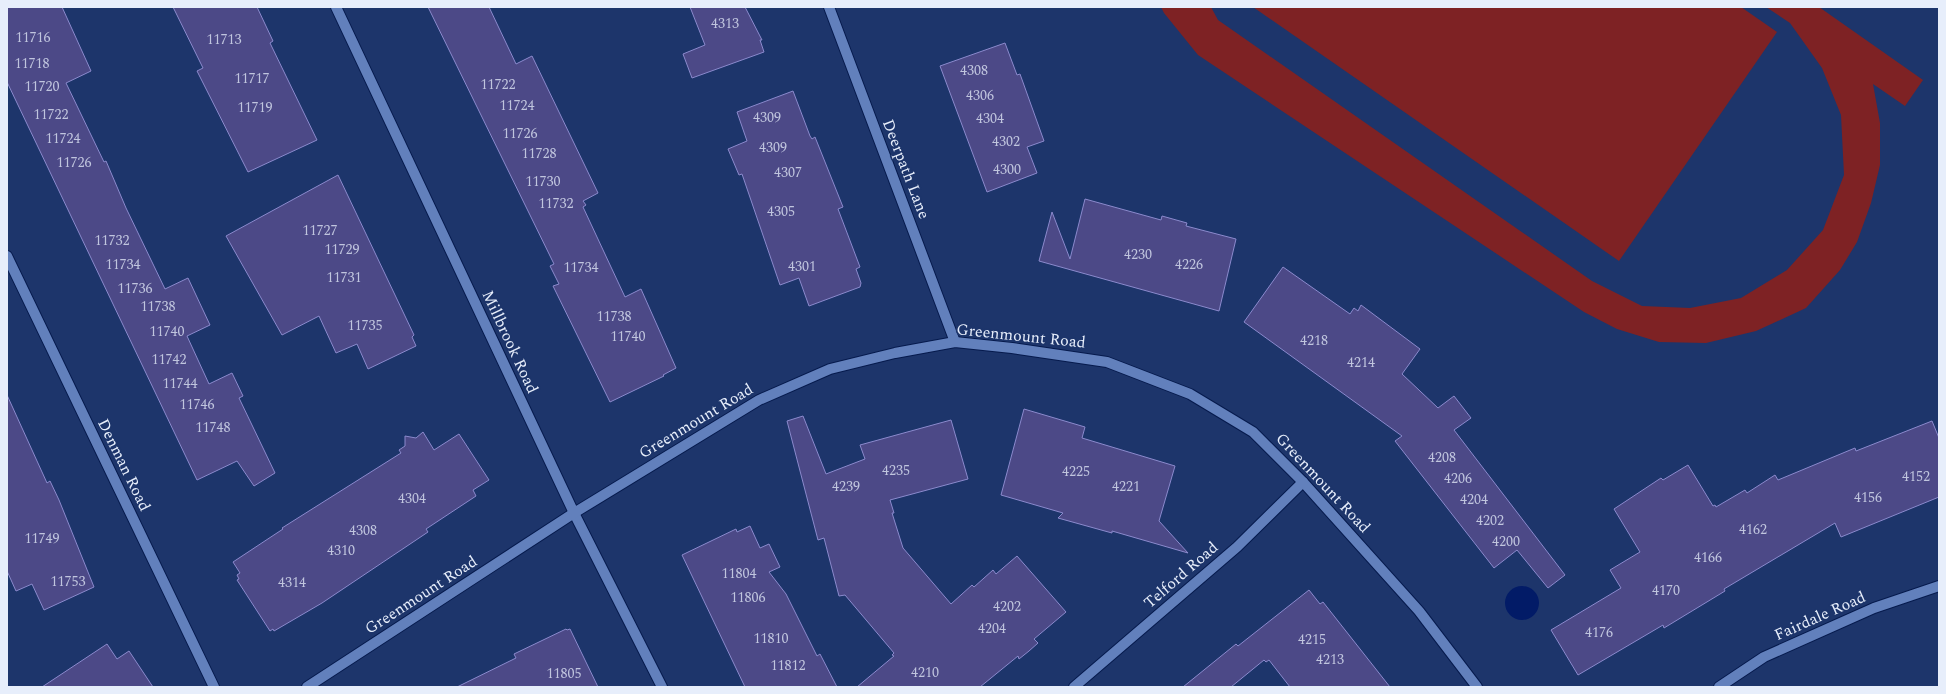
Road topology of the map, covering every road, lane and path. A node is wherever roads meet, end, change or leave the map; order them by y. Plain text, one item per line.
1 (336, 7) edge
2 (829, 7) edge
3 (7, 256) edge
4 (955, 342) junction
5 (1303, 482) junction
6 (574, 513) junction
7 (1939, 586) edge
8 (214, 687) edge
9 (307, 687) edge
10 (662, 687) edge
11 (1074, 687) edge
12 (1477, 687) edge
13 (1718, 687) edge

1 - 6 street, Millbrook Road
2 - 4 street, Deerpath Lane
3 - 8 street, Denman Road
4 - 5 street, Greenmount Road
4 - 6 street, Greenmount Road
5 - 11 street, Telford Road
5 - 12 street, Greenmount Road
6 - 9 street, Greenmount Road
6 - 10 street, Millbrook Road
7 - 13 street, Fairdale Road

